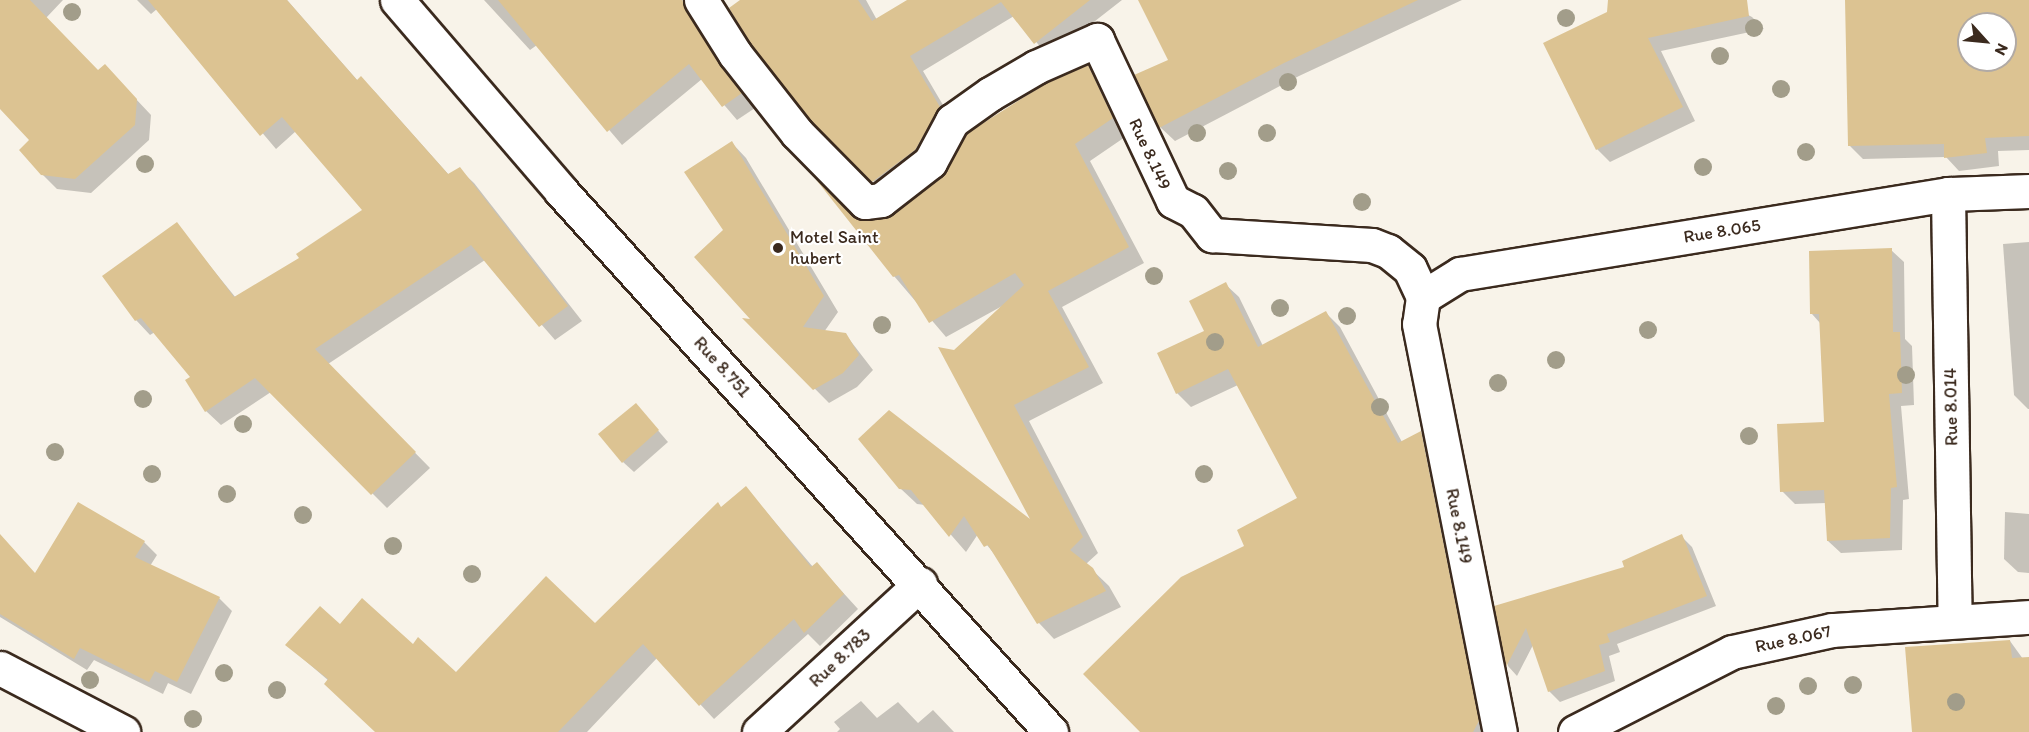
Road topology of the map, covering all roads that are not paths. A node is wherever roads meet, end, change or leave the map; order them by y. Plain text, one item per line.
1 (398, 0) edge
2 (701, 0) edge
3 (2029, 191) edge
4 (1948, 194) junction
5 (1423, 297) junction
6 (920, 584) junction
7 (2029, 617) edge
8 (1955, 620) junction
9 (0, 668) edge
10 (123, 732) edge
11 (759, 732) edge
12 (1051, 732) edge
13 (1500, 732) edge
14 (1575, 732) edge

1 - 6 street, Rue 8.751
2 - 5 street, Rue 8.149
3 - 4 street, Rue 8.065
4 - 5 street, Rue 8.065
4 - 8 street, Rue 8.014
5 - 13 street, Rue 8.149
6 - 11 street, Rue 8.783
6 - 12 street, Rue 8.751
7 - 8 street, Rue 8.067
8 - 14 street, Rue 8.067
9 - 10 street

